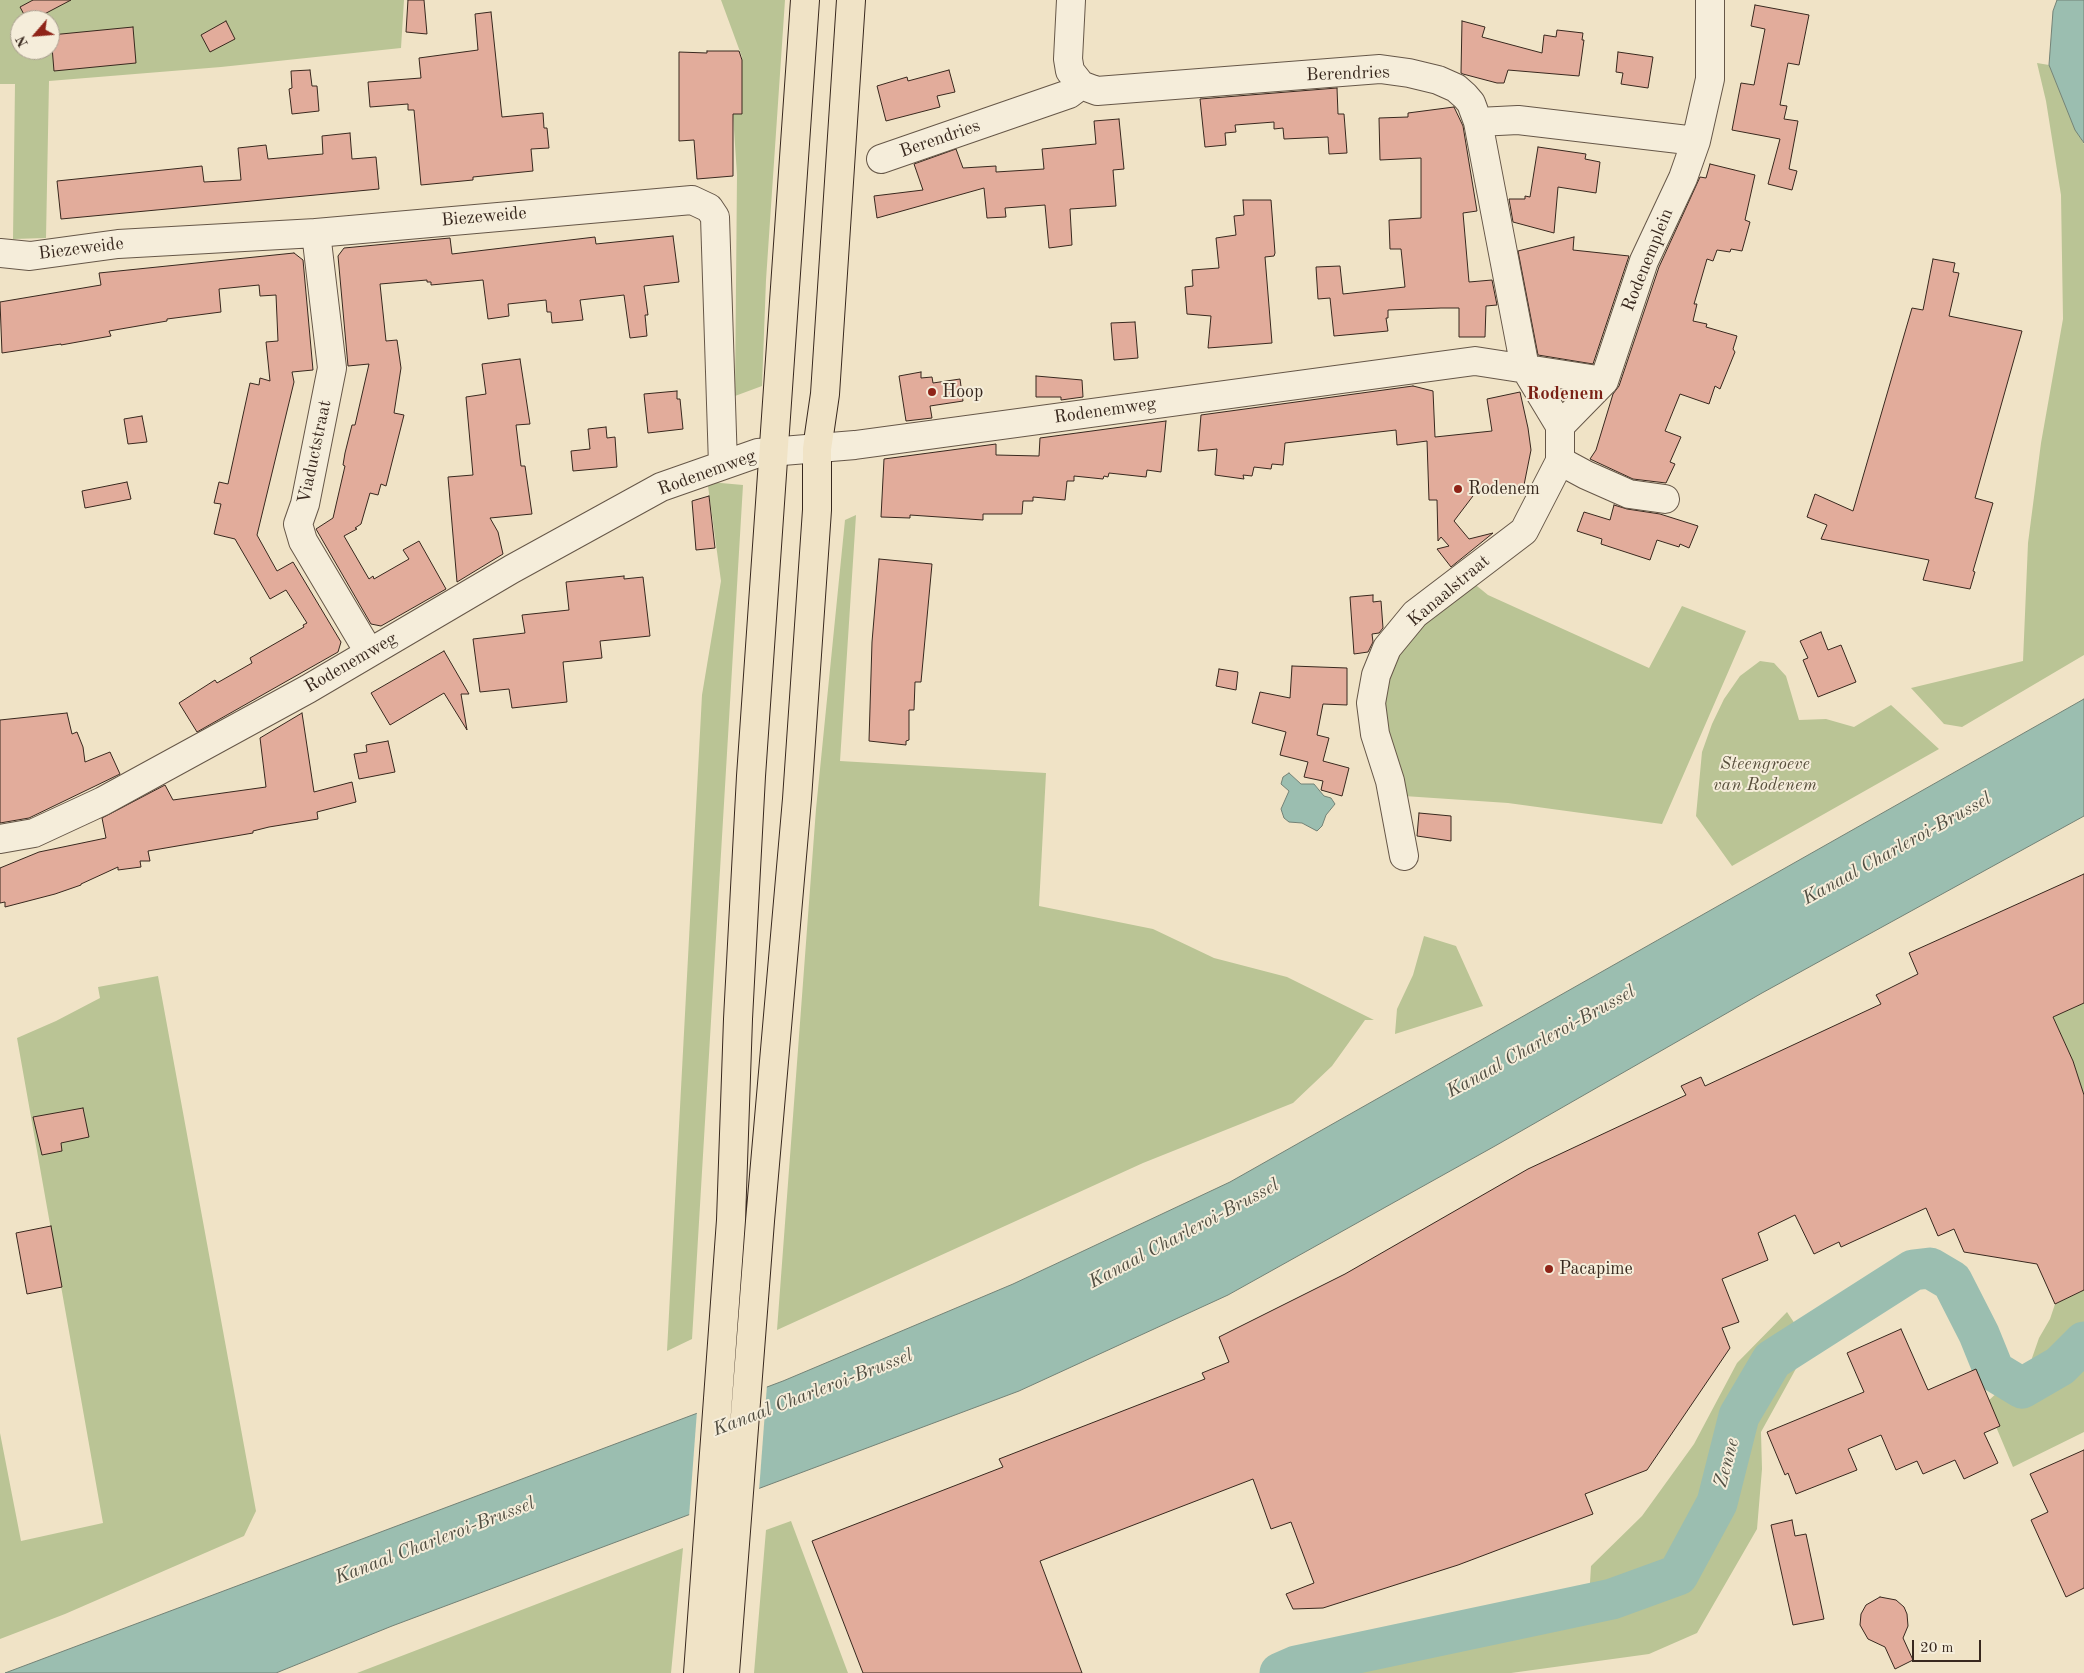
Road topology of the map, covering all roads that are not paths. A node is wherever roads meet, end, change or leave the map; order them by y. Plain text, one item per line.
1 (805, 0) edge
2 (851, 0) edge
3 (1071, 0) edge
4 (1710, 0) edge
5 (1081, 85) junction
6 (1478, 122) junction
7 (1696, 141) junction
8 (880, 159) dead end
9 (316, 232) junction
10 (0, 253) edge
11 (1525, 368) junction
12 (1604, 381) junction
13 (1560, 426) junction
14 (817, 449) junction
15 (774, 452) junction
16 (1560, 461) junction
17 (723, 465) junction
18 (1665, 499) dead end
19 (369, 652) junction
20 (0, 839) edge
21 (1404, 856) dead end
22 (698, 1673) edge
23 (725, 1673) edge

1 - 15 highway
2 - 14 highway
3 - 5 street
4 - 7 street
5 - 6 street, Berendries
5 - 8 street, Berendries
6 - 7 street
6 - 11 street
7 - 12 street, Rodenemplein
9 - 10 street, Biezeweide
9 - 17 street, Biezeweide
9 - 19 street, Viaductstraat
11 - 12 street
11 - 13 street
11 - 14 street, Rodenemweg
12 - 13 street, Rodenemplein
13 - 16 street, Kanaalstraat
14 - 15 street, Rodenemweg
14 - 23 highway
15 - 17 street, Rodenemweg
15 - 22 highway
16 - 18 street
16 - 21 street, Kanaalstraat
17 - 19 street, Rodenemweg
19 - 20 street, Rodenemweg

